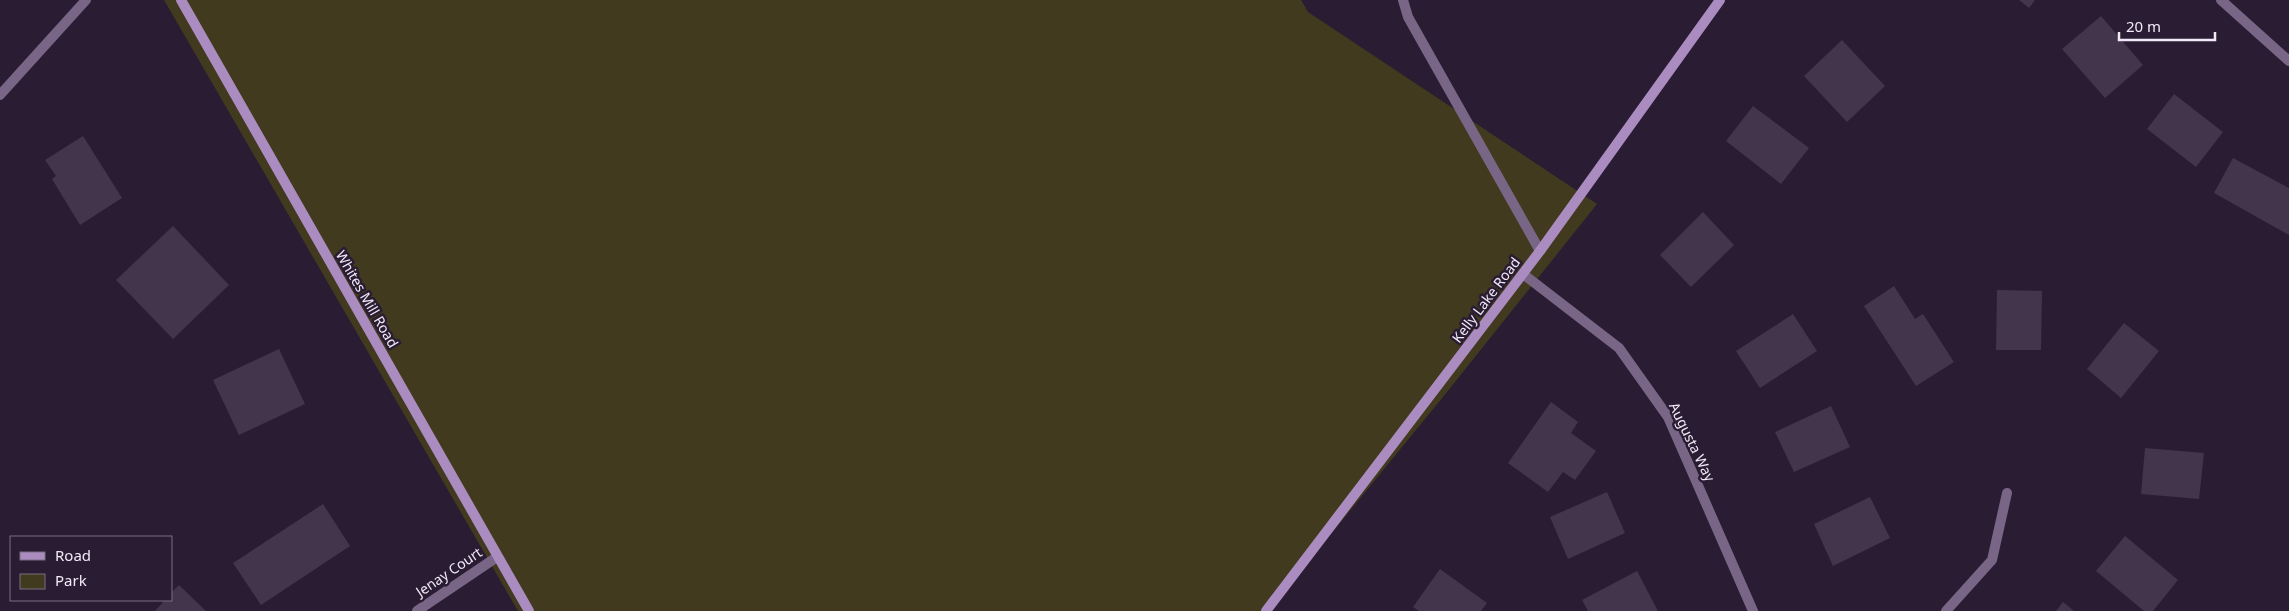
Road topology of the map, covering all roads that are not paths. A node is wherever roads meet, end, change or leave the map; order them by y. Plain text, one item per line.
1 (86, 0) edge
2 (181, 0) edge
3 (1403, 0) edge
4 (1720, 0) edge
5 (2222, 0) edge
6 (2289, 61) edge
7 (0, 95) edge
8 (1540, 251) junction
9 (1522, 274) junction
10 (2007, 493) dead end
11 (497, 557) junction
12 (417, 611) edge
13 (529, 611) edge
14 (1266, 611) edge
15 (1753, 611) edge
16 (1946, 611) edge

1 - 7 street
2 - 11 street, Whites Mill Road
3 - 8 street
4 - 8 street, Kelly Lake Road
5 - 6 street
8 - 9 street, Kelly Lake Road
9 - 14 street, Kelly Lake Road
9 - 15 street, Augusta Way
10 - 16 street
11 - 12 street, Jenay Court
11 - 13 street, Whites Mill Road

